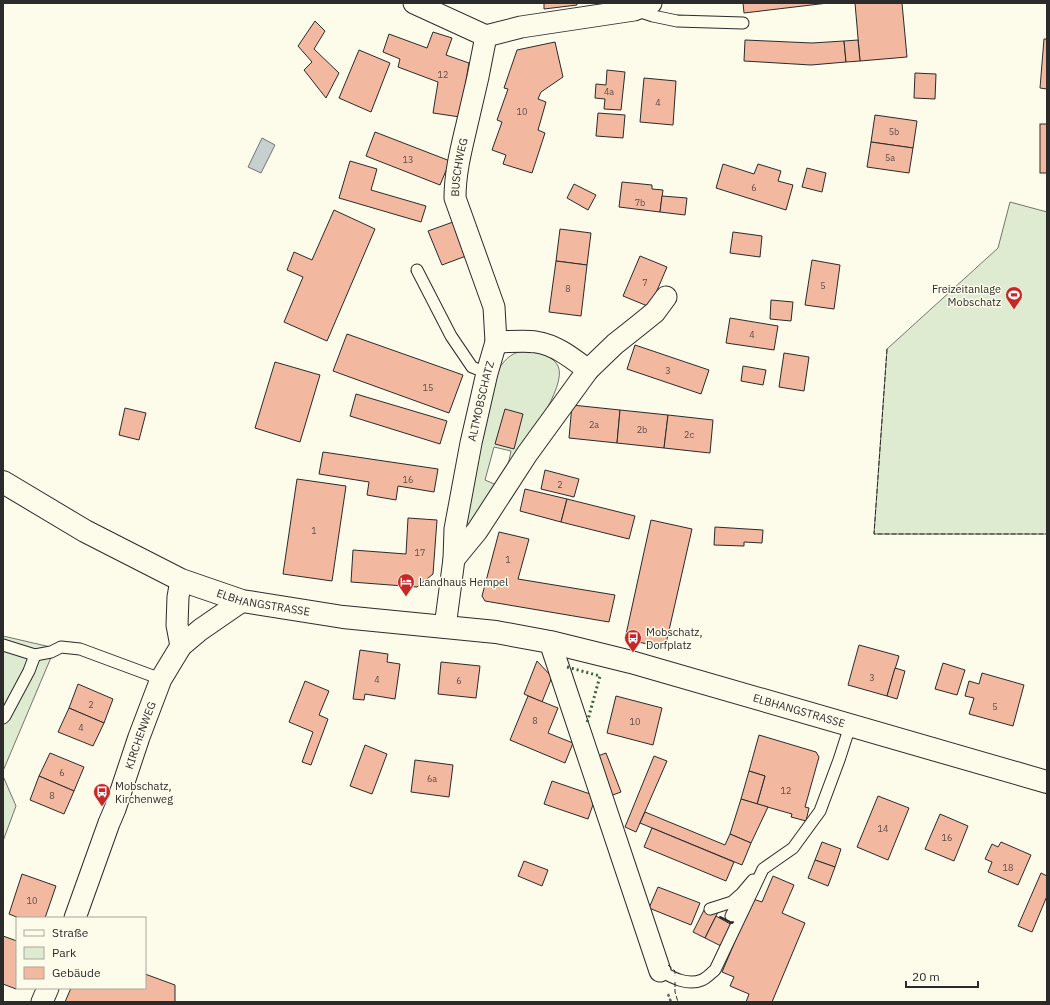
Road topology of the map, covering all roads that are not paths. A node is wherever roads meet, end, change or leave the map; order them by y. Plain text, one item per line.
1 (414, 3) edge
2 (642, 6) edge
3 (743, 23) dead end
4 (486, 36) junction
5 (417, 270) dead end
6 (666, 297) dead end
7 (496, 342) junction
8 (588, 370) junction
9 (487, 373) junction
10 (3, 482) edge
11 (454, 560) junction
12 (181, 580) junction
13 (242, 601) junction
14 (445, 627) junction
15 (550, 642) junction
16 (3, 645) edge
17 (181, 646) junction
18 (35, 655) junction
19 (161, 679) junction
20 (3, 718) edge
21 (850, 726) junction
22 (1047, 782) edge
23 (763, 869) junction
24 (742, 893) junction
25 (710, 909) dead end
26 (731, 916) dead end
27 (75, 917) edge
28 (660, 971) joint
29 (48, 989) edge
30 (42, 1002) edge

1 - 4 street
2 - 3 lane
2 - 4 street
4 - 7 street, BUSCHWEG
5 - 9 lane
6 - 8 street
7 - 8 street
7 - 9 street, ALTMOBSCHATZ
8 - 11 street
9 - 11 street, ALTMOBSCHATZ
10 - 12 street, ELBHANGSTRASSE
11 - 14 street, ALTMOBSCHATZ
12 - 13 street, ELBHANGSTRASSE
12 - 17 street
13 - 14 street, ELBHANGSTRASSE
13 - 17 street, KIRCHENWEG
14 - 15 street, ELBHANGSTRASSE
15 - 21 street, ELBHANGSTRASSE
15 - 28 street
16 - 18 lane
17 - 19 street, KIRCHENWEG
18 - 19 lane
18 - 20 lane
19 - 27 street, KIRCHENWEG
21 - 22 street, ELBHANGSTRASSE
21 - 23 lane
23 - 24 lane
23 - 28 lane
24 - 25 lane
24 - 26 lane
29 - 30 street

